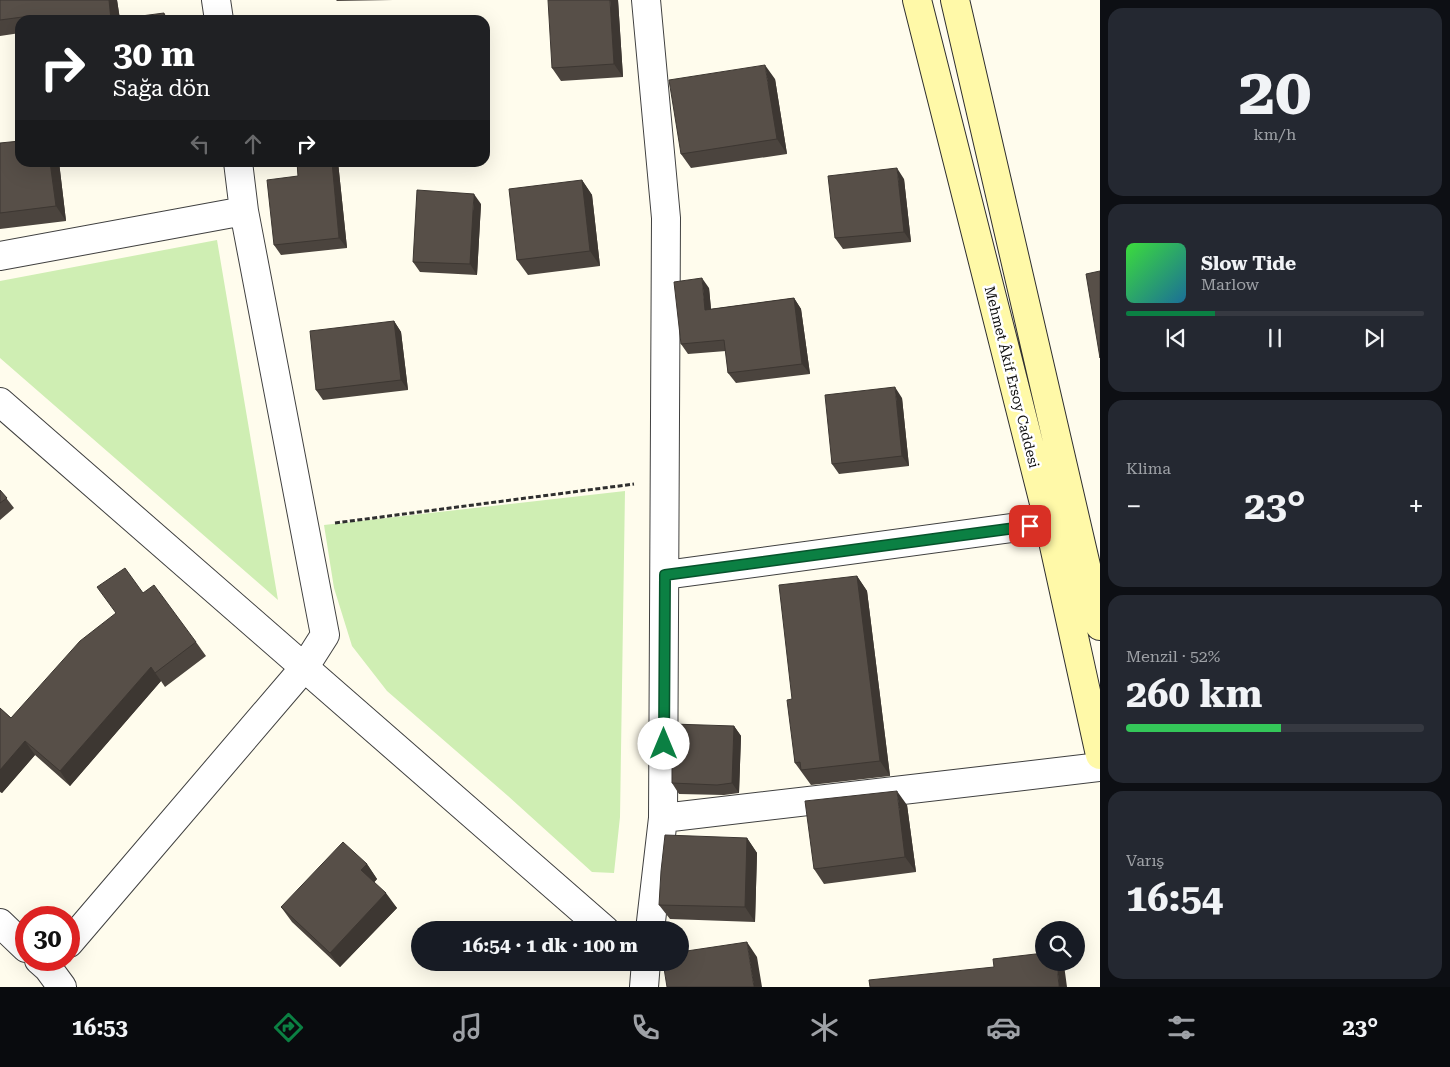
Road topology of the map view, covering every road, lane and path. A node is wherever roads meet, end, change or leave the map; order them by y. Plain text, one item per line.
1 (216, 0) edge
2 (646, 0) edge
3 (917, 0) edge
4 (954, 0) edge
5 (218, 15) edge
6 (239, 167) edge
7 (244, 211) junction
8 (0, 256) edge
9 (0, 402) edge
10 (664, 480) junction
11 (1049, 523) junction
12 (305, 527) junction
13 (665, 575) junction
14 (1100, 626) edge
15 (304, 668) junction
16 (1100, 755) edge
17 (1100, 767) edge
18 (663, 818) junction
19 (595, 921) edge
20 (651, 921) edge
21 (0, 923) edge
22 (80, 930) edge
23 (15, 937) edge

1 - 5 street
2 - 10 street
3 - 11 main road, Mehmet Âkif Ersoy Caddesi
4 - 14 main road, Mehmet Âkif Ersoy Caddesi
6 - 7 street
7 - 8 street
7 - 12 street
9 - 15 street
10 - 12 path
10 - 13 street
11 - 13 street
11 - 16 main road, Mehmet Âkif Ersoy Caddesi
12 - 15 street
13 - 18 street
15 - 19 street
15 - 22 street
17 - 18 street
18 - 20 street
21 - 23 street

